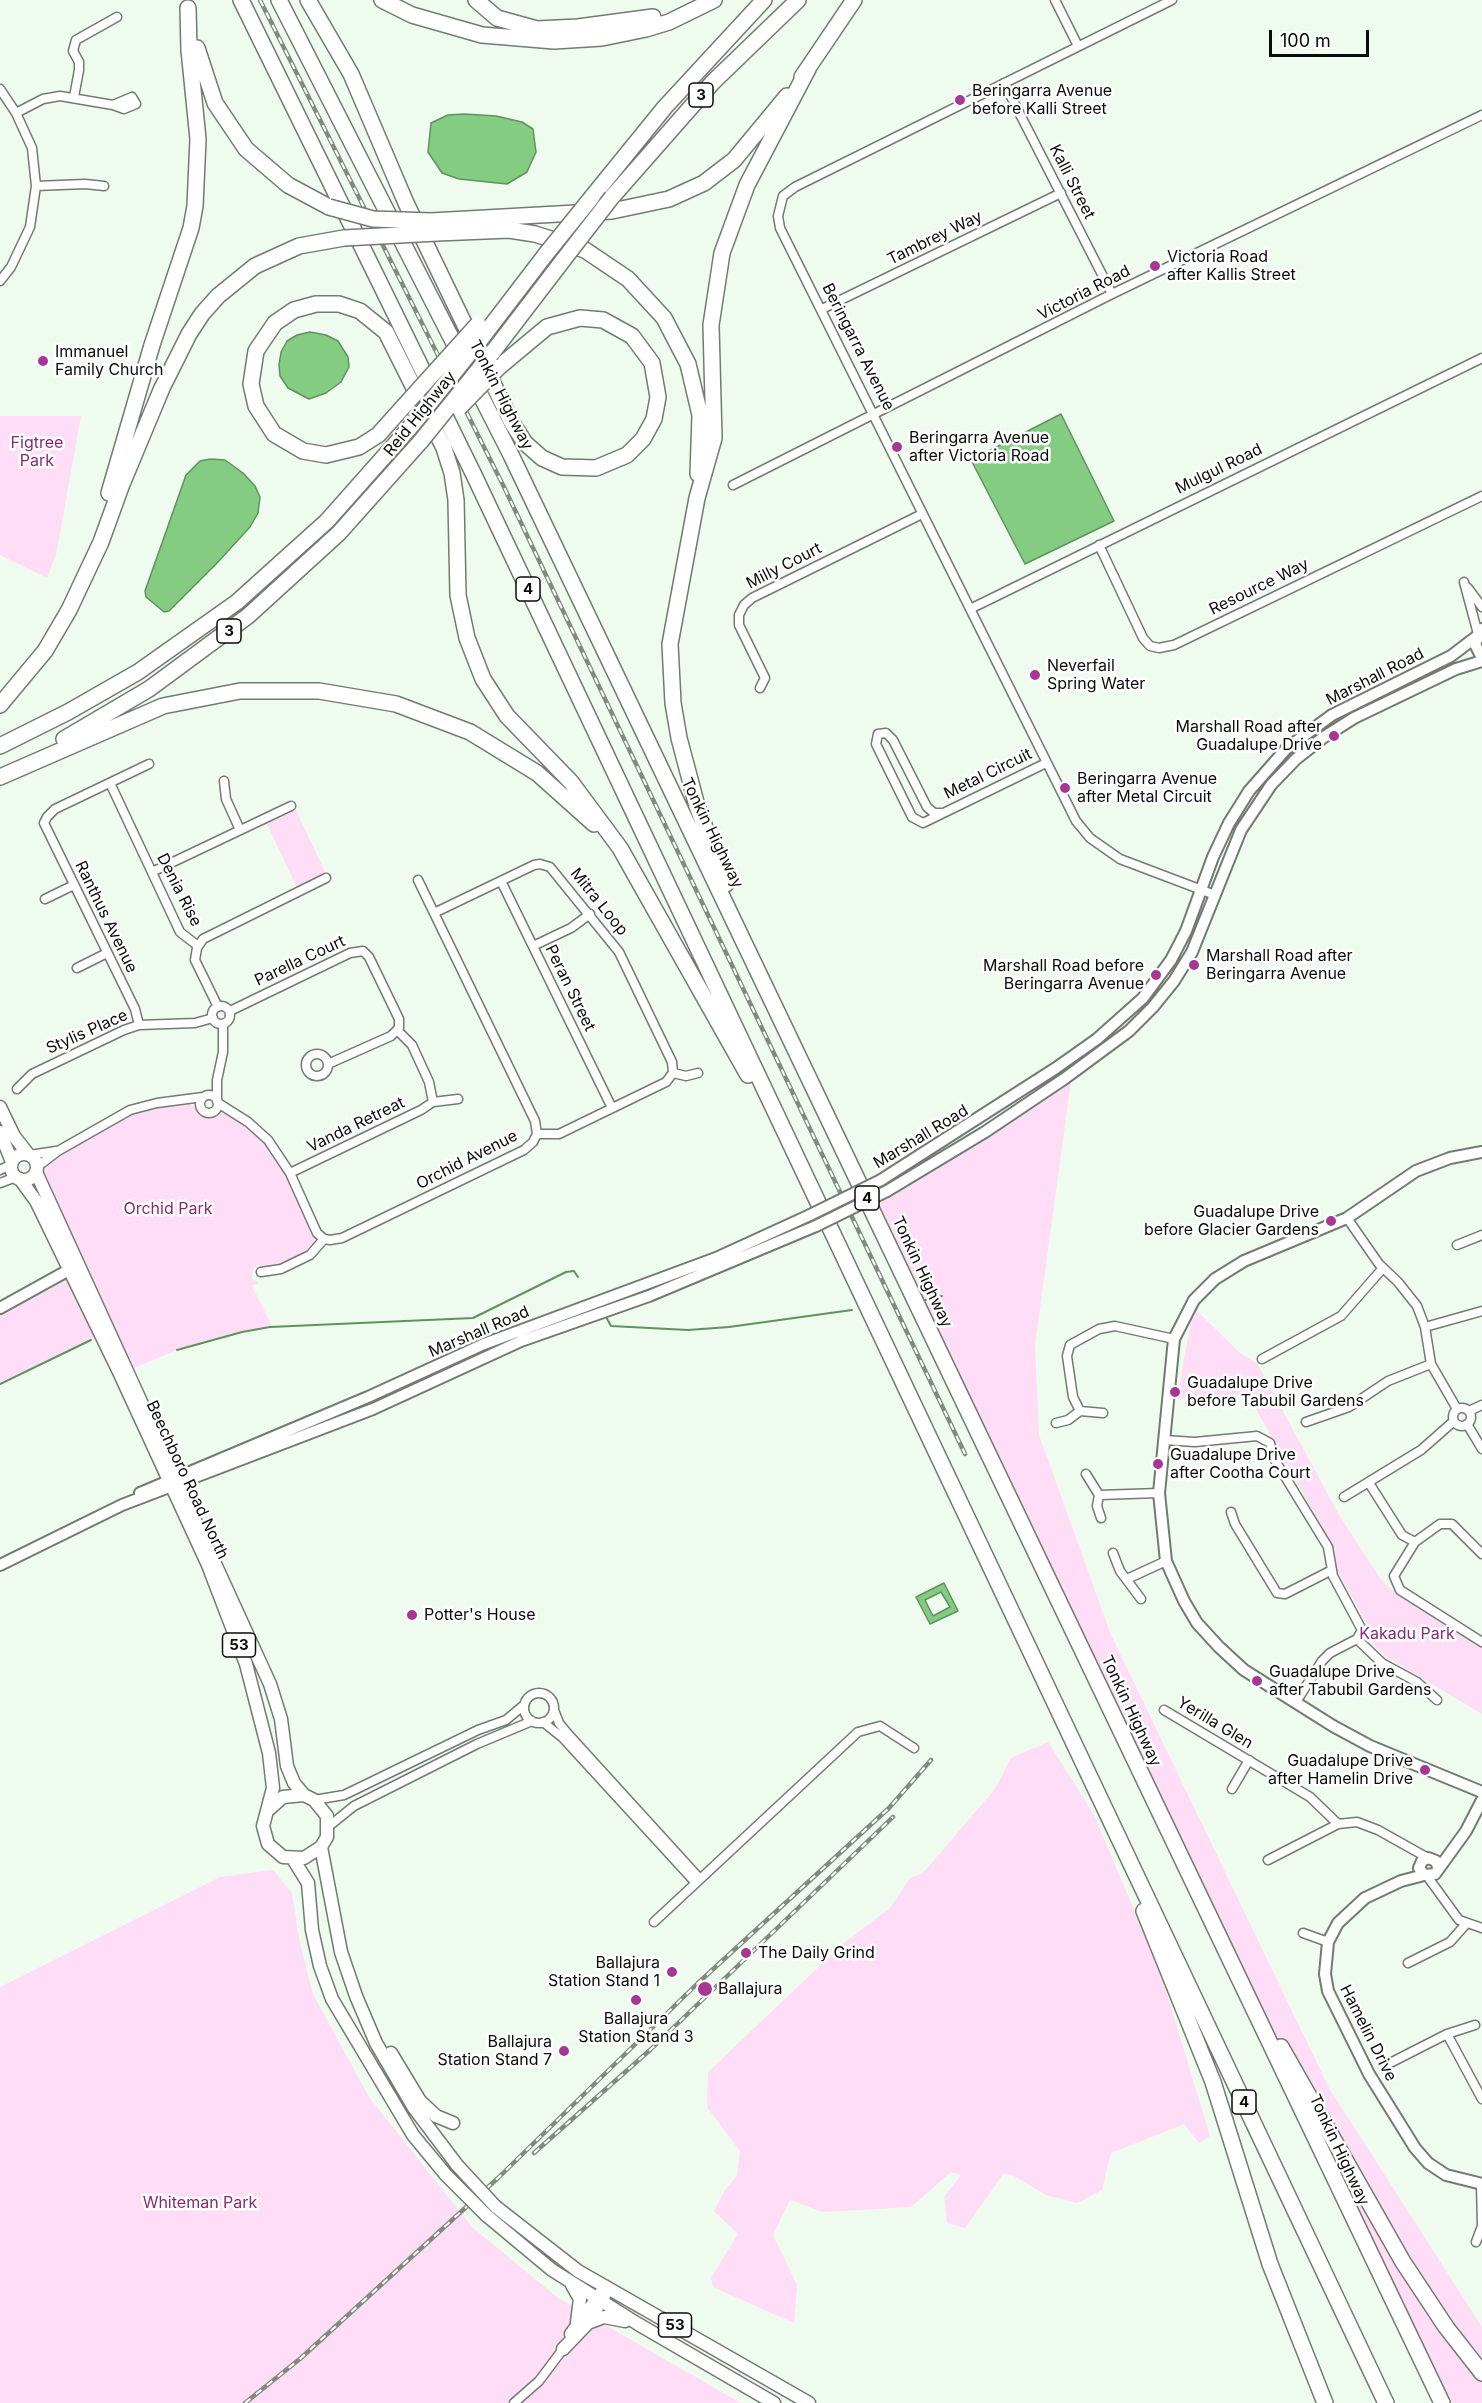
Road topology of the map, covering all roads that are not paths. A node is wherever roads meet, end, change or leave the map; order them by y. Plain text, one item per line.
1 (241, 0) edge
2 (279, 0) edge
3 (308, 0) edge
4 (382, 0) edge
5 (476, 0) edge
6 (703, 0) edge
7 (714, 0) edge
8 (764, 0) edge
9 (798, 0) edge
10 (854, 0) edge
11 (1055, 0) edge
12 (1172, 0) edge
13 (187, 4) edge
14 (117, 17) dead end
15 (1078, 46) junction
16 (808, 69) junction
17 (1004, 83) junction
18 (0, 89) edge
19 (74, 96) junction
20 (113, 105) dead end
21 (16, 113) junction
22 (1482, 115) edge
23 (36, 186) junction
24 (105, 186) dead end
25 (1061, 193) junction
26 (434, 227) junction
27 (0, 281) edge
28 (1112, 294) junction
29 (822, 309) junction
30 (481, 330) junction
31 (1482, 358) edge
32 (495, 360) junction
33 (876, 415) junction
34 (733, 485) dead end
35 (1482, 496) edge
36 (697, 498) junction
37 (922, 514) junction
38 (1099, 545) junction
39 (84, 577) junction
40 (1482, 607) edge
41 (970, 609) junction
42 (1479, 633) edge
43 (1482, 660) edge
44 (760, 688) dead end
45 (0, 705) edge
46 (0, 746) edge
47 (1046, 763) junction
48 (149, 764) dead end
49 (0, 772) edge
50 (0, 777) edge
51 (224, 781) dead end
52 (110, 783) junction
53 (291, 806) dead end
54 (943, 813) junction
55 (240, 830) junction
56 (152, 872) junction
57 (326, 878) dead end
58 (418, 880) dead end
59 (501, 881) junction
60 (74, 885) junction
61 (643, 889) junction
62 (1201, 891) junction
63 (1215, 895) junction
64 (45, 899) dead end
65 (434, 913) junction
66 (590, 914) junction
67 (198, 946) junction
68 (533, 946) junction
69 (107, 953) junction
70 (77, 968) dead end
71 (218, 1007) junction
72 (230, 1011) junction
73 (213, 1018) junction
74 (223, 1024) junction
75 (139, 1025) junction
76 (398, 1031) junction
77 (328, 1064) dead end
78 (673, 1073) junction
79 (698, 1073) dead end
80 (217, 1080) junction
81 (16, 1089) dead end
82 (204, 1097) junction
83 (458, 1099) dead end
84 (180, 1101) junction
85 (218, 1102) junction
86 (433, 1102) junction
87 (0, 1107) edge
88 (612, 1108) junction
89 (202, 1111) junction
90 (213, 1112) junction
91 (233, 1114) junction
92 (0, 1132) edge
93 (537, 1134) junction
94 (58, 1151) junction
95 (1482, 1152) edge
96 (29, 1155) junction
97 (850, 1162) junction
98 (12, 1163) junction
99 (37, 1169) junction
100 (0, 1170) edge
101 (290, 1173) junction
102 (18, 1178) junction
103 (809, 1182) junction
104 (0, 1183) edge
105 (1347, 1218) junction
106 (1482, 1235) edge
107 (324, 1239) junction
108 (1457, 1245) dead end
109 (74, 1268) junction
110 (1383, 1268) junction
111 (261, 1272) dead end
112 (0, 1308) edge
113 (1482, 1311) edge
114 (1425, 1327) junction
115 (1174, 1339) junction
116 (1262, 1359) dead end
117 (1431, 1364) junction
118 (1482, 1405) edge
119 (1456, 1409) junction
120 (1080, 1411) junction
121 (1469, 1411) junction
122 (1103, 1413) dead end
123 (1454, 1421) junction
124 (1306, 1422) dead end
125 (1056, 1423) dead end
126 (1467, 1424) junction
127 (1164, 1440) junction
128 (1482, 1449) edge
129 (1086, 1474) dead end
130 (173, 1481) junction
131 (1369, 1483) junction
132 (1159, 1493) junction
133 (1099, 1495) junction
134 (1344, 1497) dead end
135 (1231, 1512) dead end
136 (1101, 1518) dead end
137 (1415, 1542) junction
138 (1113, 1553) dead end
139 (1482, 1554) edge
140 (1166, 1561) junction
141 (0, 1565) edge
142 (1332, 1570) junction
143 (1127, 1579) junction
144 (1142, 1599) dead end
145 (1357, 1639) junction
146 (1482, 1642) edge
147 (1437, 1700) dead end
148 (1296, 1702) junction
149 (524, 1705) junction
150 (554, 1710) junction
151 (1164, 1710) dead end
152 (532, 1721) junction
153 (543, 1722) junction
154 (914, 1748) dead end
155 (1249, 1760) junction
156 (1232, 1789) dead end
157 (309, 1798) junction
158 (1482, 1798) edge
159 (1103, 1801) junction
160 (267, 1811) junction
161 (1338, 1824) junction
162 (328, 1827) junction
163 (321, 1847) junction
164 (294, 1859) junction
165 (1268, 1860) dead end
166 (1428, 1867) junction
167 (698, 1881) junction
168 (654, 1922) dead end
169 (1466, 1924) junction
170 (1482, 1928) edge
171 (1304, 1933) dead end
172 (1328, 1942) junction
173 (1408, 1963) dead end
174 (1232, 1965) junction
175 (356, 1996) junction
176 (1475, 2025) dead end
177 (1447, 2034) junction
178 (1392, 2062) dead end
179 (1482, 2099) edge
180 (453, 2123) dead end
181 (1481, 2184) edge
182 (1476, 2242) dead end
183 (562, 2277) junction
184 (607, 2288) junction
185 (598, 2300) junction
186 (582, 2323) junction
187 (638, 2324) junction
188 (563, 2349) joint
189 (1482, 2373) edge
190 (514, 2403) edge
191 (774, 2403) edge
192 (809, 2403) edge
193 (1327, 2403) edge
194 (1386, 2403) edge
195 (1442, 2403) edge

1 - 103 highway, 4
2 - 97 highway, Tonkin Highway / 4
3 - 32 highway
4 - 7 highway
5 - 6 highway
8 - 30 highway, 3, bridge
9 - 32 highway, 3, bridge
10 - 16 highway
11 - 15 street
12 - 15 street, Beringarra Avenue
13 - 26 highway, bridge
13 - 39 highway
14 - 19 street
15 - 17 street, Beringarra Avenue
16 - 26 highway
16 - 36 highway
17 - 25 street, Kalli Street
17 - 29 street, Beringarra Avenue
18 - 21 street
19 - 20 street
19 - 21 street
21 - 23 street
22 - 28 street, Victoria Road
23 - 24 street
23 - 27 street
25 - 28 street, Kalli Street
25 - 29 street, Tambrey Way
26 - 36 highway
26 - 39 highway, bridge
28 - 33 street, Victoria Road
29 - 33 street, Beringarra Avenue
30 - 46 highway, Reid Highway / 3, bridge
30 - 61 highway, bridge
31 - 38 street, Mulgul Road
32 - 49 highway, Reid Highway / 3, bridge
33 - 34 street, Victoria Road
33 - 37 street, Beringarra Avenue
35 - 38 street, Resource Way
36 - 97 highway
37 - 41 street, Beringarra Avenue
37 - 44 street, Milly Court
38 - 41 street, Mulgul Road
39 - 45 highway
40 - 42 street
41 - 47 street, Beringarra Avenue
42 - 43 main road
42 - 62 main road, Marshall Road
43 - 63 main road, Marshall Road
47 - 54 street, Metal Circuit
47 - 62 street, Beringarra Avenue
48 - 52 street
50 - 61 highway
51 - 55 street
52 - 56 street, Denia Rise
52 - 60 street, Ranthus Avenue
53 - 55 street
54 - 54 street, Metal Circuit
55 - 56 street
56 - 67 street, Denia Rise
57 - 67 street
58 - 65 street, Orchid Avenue
59 - 65 street, Mitra Loop
59 - 66 street, Mitra Loop
59 - 68 street, Peran Street
60 - 64 street
60 - 69 street, Ranthus Avenue
61 - 103 highway
62 - 63 street, Beringarra Avenue
62 - 130 main road, Marshall Road, bridge
63 - 130 main road, Marshall Road, bridge
65 - 93 street, Orchid Avenue
66 - 68 street
66 - 78 street, Mitra Loop
67 - 71 street, Denia Rise
68 - 88 street, Peran Street
69 - 70 street
69 - 75 street, Ranthus Avenue
71 - 72 street
71 - 73 street
72 - 74 street
72 - 76 street, Parella Court
73 - 74 street
73 - 75 street, Stylis Place
74 - 80 street
75 - 81 street, Stylis Place
76 - 77 street
76 - 86 street
78 - 79 street
78 - 88 street
80 - 82 street
80 - 85 street
82 - 84 street
82 - 85 street
82 - 89 street
83 - 86 street, Vanda Retreat
84 - 89 street
84 - 94 street
85 - 90 street
85 - 91 street
86 - 101 street, Vanda Retreat
87 - 96 main road, 53
88 - 93 street
89 - 90 street
90 - 91 street
91 - 101 street
92 - 98 main road, 53
93 - 107 street, Orchid Avenue
94 - 96 street
94 - 99 street
95 - 105 main road
96 - 98 main road
96 - 99 main road, 53
97 - 174 highway, Tonkin Highway / 4
98 - 100 street
98 - 102 main road, 53
99 - 102 main road
99 - 109 main road, Beechboro Road North / 53
101 - 107 street
102 - 104 street
102 - 109 main road, Beechboro Road North / 53
103 - 159 highway, 4
105 - 110 street
105 - 115 main road
106 - 108 street
107 - 111 street
109 - 112 main road
109 - 130 main road, Beechboro Road North / 53
110 - 114 street
110 - 116 street
113 - 114 street
114 - 117 street
115 - 120 street
115 - 127 main road
117 - 119 street
117 - 124 street
118 - 121 street
119 - 121 street
119 - 123 street
120 - 122 street
120 - 125 street
121 - 126 street
123 - 126 street
123 - 131 street
126 - 128 street
127 - 132 main road
127 - 142 street
129 - 133 street
130 - 141 main road, Marshall Road
130 - 157 main road, Beechboro Road North / 53
130 - 160 main road, Beechboro Road North / 53
131 - 134 street
131 - 137 street
132 - 133 street
132 - 140 main road
133 - 136 street
135 - 142 street
137 - 139 street
137 - 146 street
138 - 143 street
140 - 143 street
140 - 148 main road
142 - 145 street
143 - 144 street
145 - 147 street
145 - 148 street
148 - 158 main road
149 - 150 street
149 - 152 street
149 - 157 street
150 - 153 street
150 - 167 street
151 - 155 street, Yerilla Glen
152 - 153 street
152 - 162 street
153 - 167 street
154 - 167 street
155 - 156 street
155 - 161 street, Yerilla Glen
157 - 160 main road
157 - 162 main road, 53
158 - 166 main road, Hamelin Drive
159 - 193 highway
159 - 194 highway, 4
160 - 164 main road, 53
161 - 165 street
161 - 166 street
162 - 163 main road
163 - 164 main road
163 - 175 main road, 53
164 - 183 main road, 53, bridge
166 - 169 street
166 - 172 main road, Hamelin Drive
167 - 168 street
169 - 170 street
169 - 173 street
171 - 172 street
172 - 181 main road, Hamelin Drive
174 - 189 highway
174 - 195 highway, Tonkin Highway / 4
175 - 180 main road
175 - 184 main road, 53, bridge
176 - 177 street
177 - 178 street
177 - 179 street
181 - 182 street
183 - 185 main road, 53
183 - 186 main road
184 - 185 main road
184 - 192 main road, 53
185 - 186 main road
185 - 187 main road, 53
186 - 187 main road
186 - 188 main road
187 - 191 main road, 53
188 - 190 street

